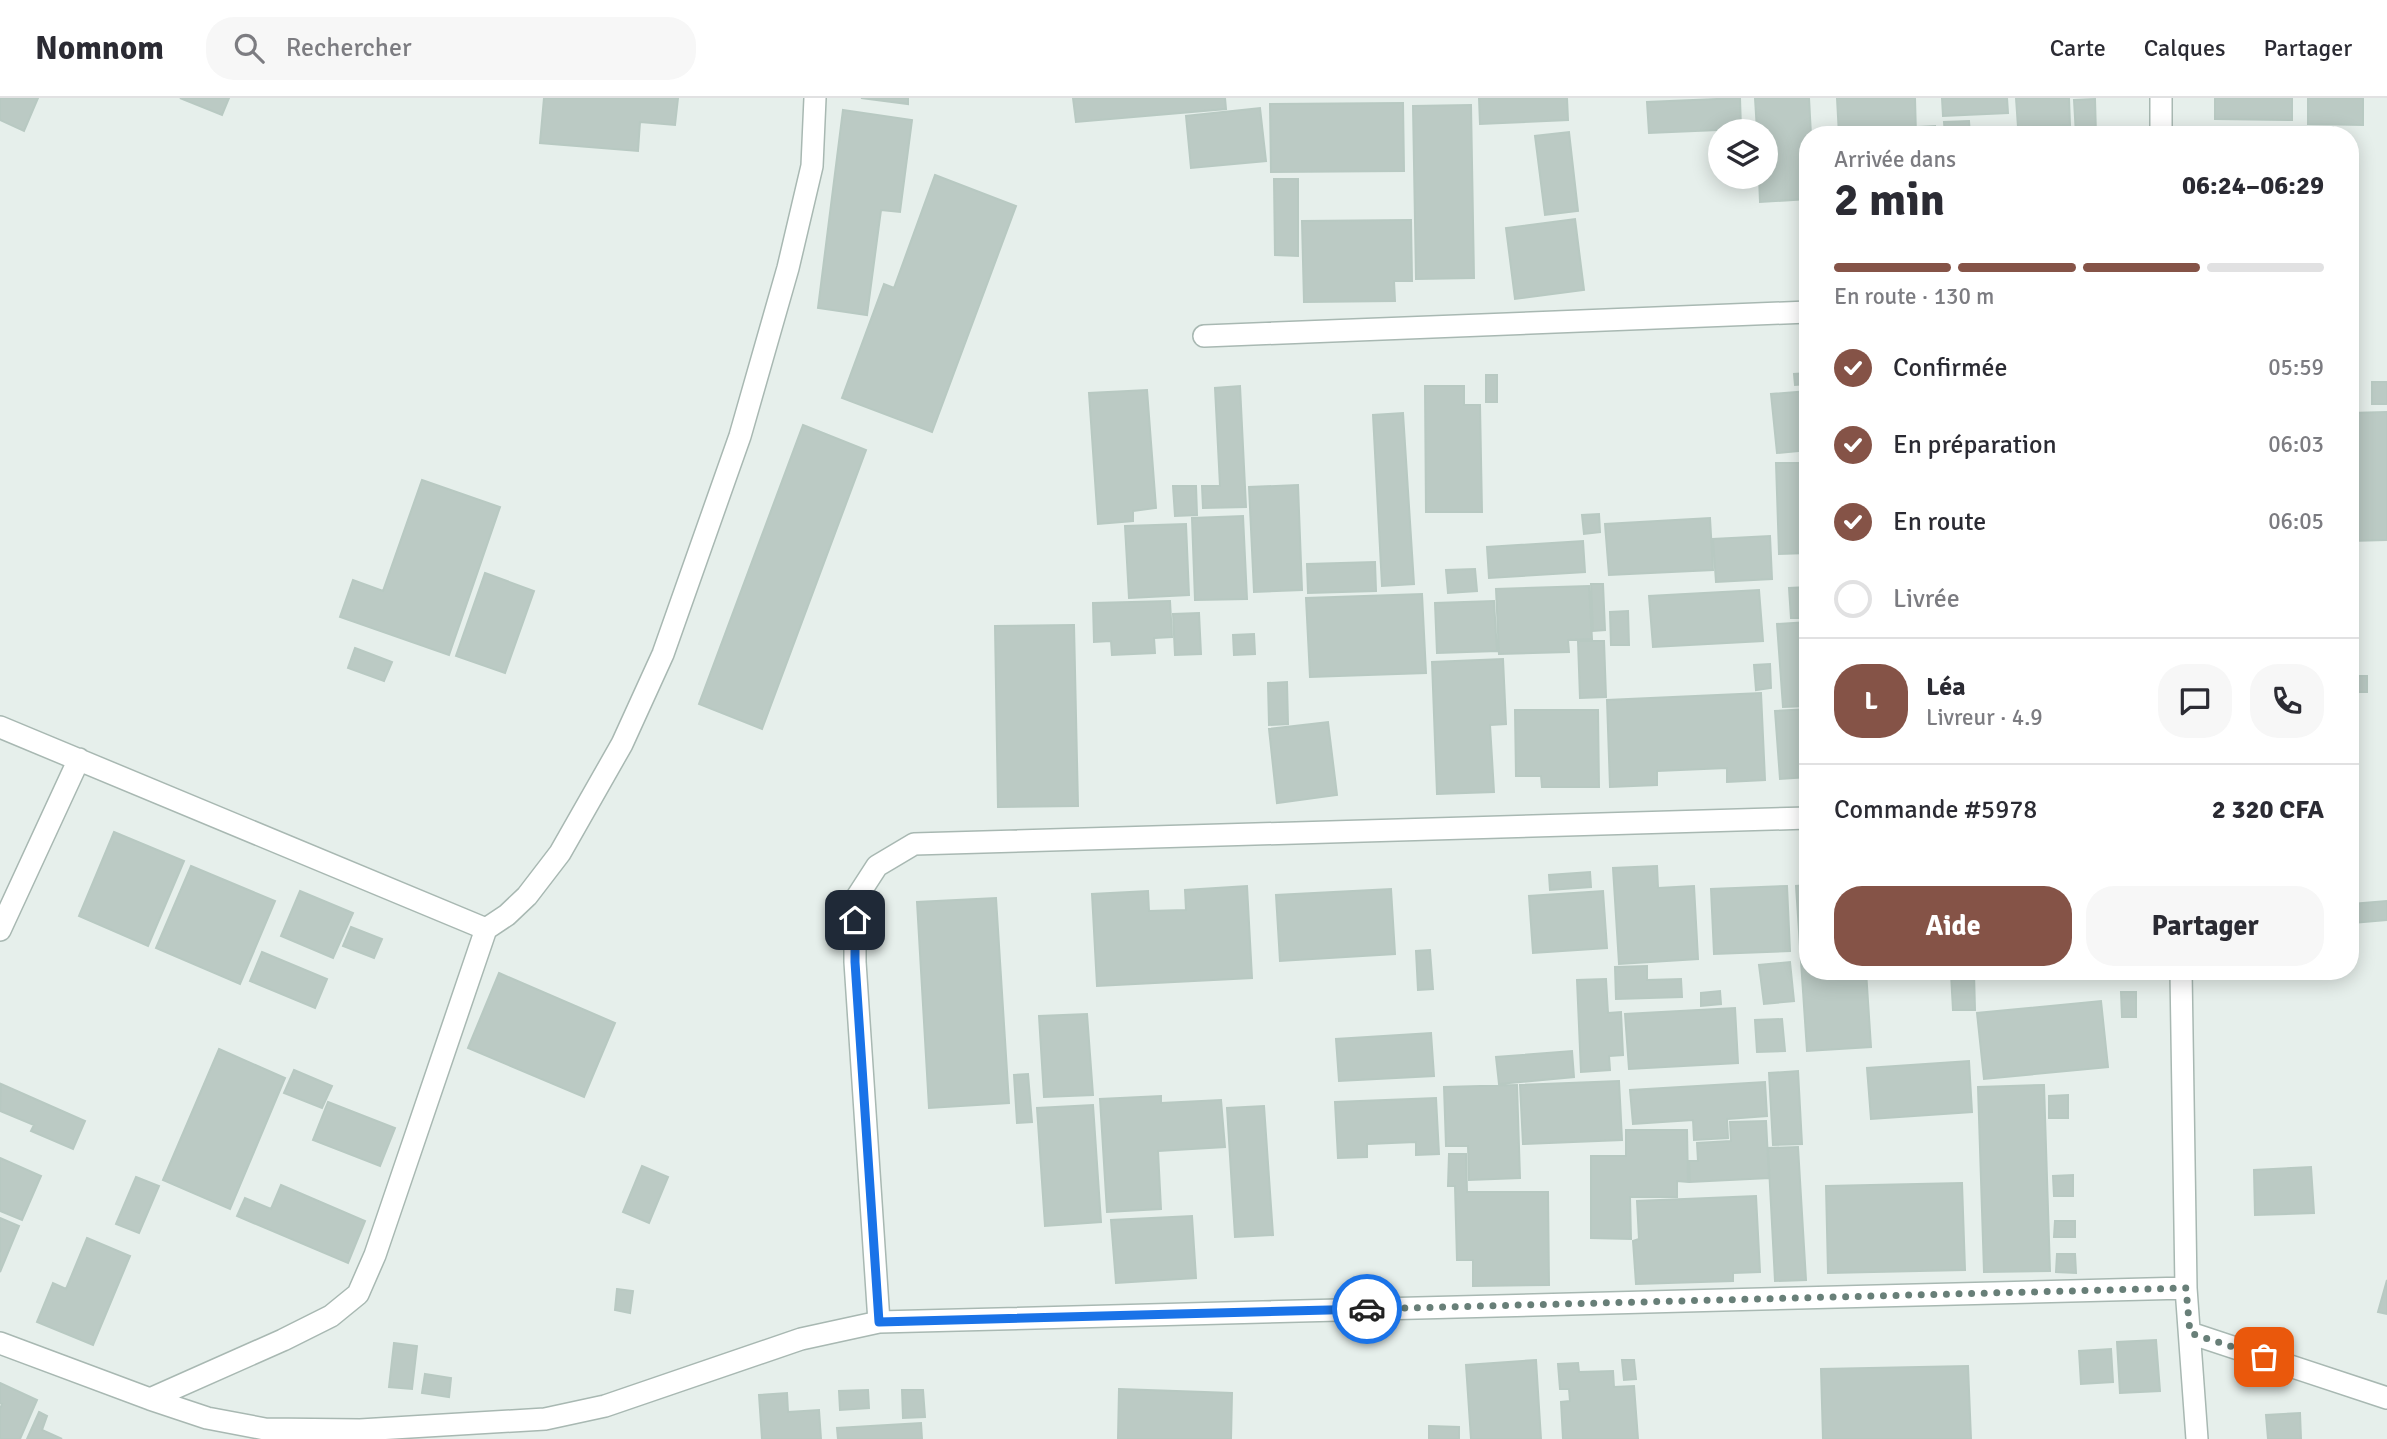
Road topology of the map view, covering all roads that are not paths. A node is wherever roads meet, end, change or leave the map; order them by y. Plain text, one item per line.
1 (815, 98) edge
2 (2161, 98) edge
3 (2161, 126) edge
4 (1799, 312) edge
5 (1203, 336) dead end
6 (0, 727) edge
7 (79, 760) junction
8 (1799, 818) edge
9 (486, 929) junction
10 (0, 930) edge
11 (2181, 980) edge
12 (2186, 1288) junction
13 (879, 1322) junction
14 (2190, 1333) junction
15 (0, 1343) edge
16 (2387, 1398) edge
17 (150, 1399) junction
18 (2197, 1439) edge

1 - 9 street
2 - 3 street
4 - 5 street
6 - 7 street
7 - 9 street
7 - 10 street
8 - 13 street
9 - 17 street
11 - 12 street
12 - 13 street
12 - 14 street
13 - 17 street
14 - 16 street
14 - 18 street
15 - 17 street

